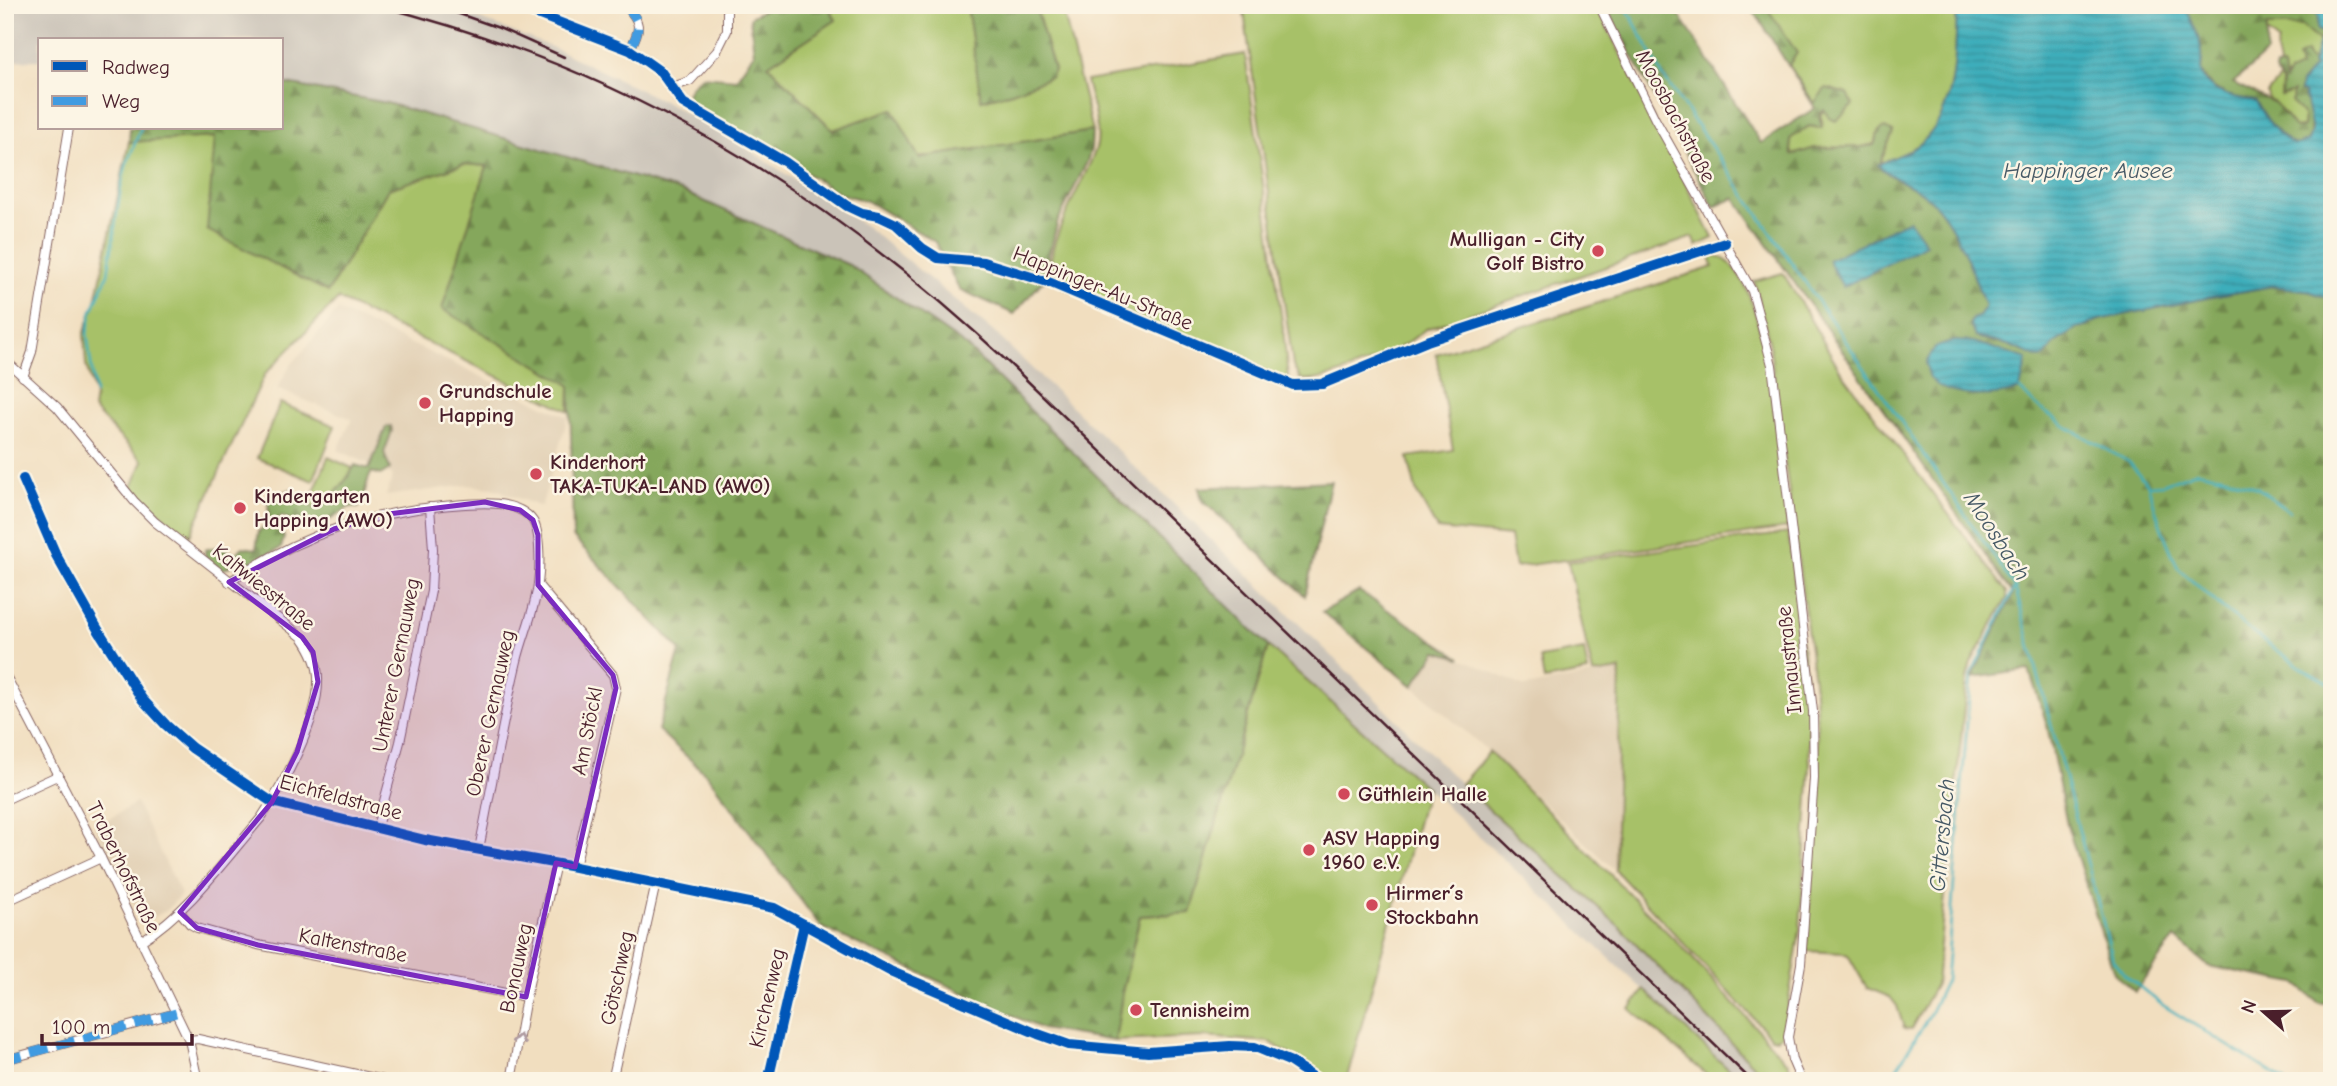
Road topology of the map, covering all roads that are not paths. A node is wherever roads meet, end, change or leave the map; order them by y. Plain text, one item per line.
1 (514, 5) edge
2 (625, 5) edge
3 (727, 5) edge
4 (1599, 5) edge
5 (630, 50) junction
6 (672, 88) junction
7 (69, 130) edge
8 (1725, 243) junction
9 (5, 360) edge
10 (23, 377) junction
11 (23, 479) dead end
12 (430, 507) junction
13 (229, 582) junction
14 (538, 585) junction
15 (5, 674) edge
16 (59, 775) junction
17 (5, 800) edge
18 (272, 802) junction
19 (377, 827) junction
20 (479, 849) junction
21 (101, 858) junction
22 (556, 863) junction
23 (575, 867) junction
24 (656, 883) junction
25 (5, 902) edge
26 (180, 912) junction
27 (804, 924) joint
28 (141, 941) junction
29 (526, 997) junction
30 (176, 1013) junction
31 (189, 1040) junction
32 (5, 1060) edge
33 (198, 1081) edge
34 (388, 1081) edge
35 (511, 1081) edge
36 (612, 1081) edge
37 (768, 1081) edge
38 (1801, 1081) edge

1 - 5 street, Happinger-Au-Straße
2 - 5 street
3 - 6 street
4 - 8 street, Moosbachstraße
5 - 6 street, Happinger-Au-Straße
6 - 8 street, Happinger-Au-Straße
7 - 10 street
8 - 38 street, Innaustraße
9 - 10 street, Kaltwiesstraße
10 - 13 street, Kaltwiesstraße
11 - 18 street, Eichfeldstraße
12 - 13 street, Oberer Gernauweg
12 - 14 street, Oberer Gernauweg
12 - 19 street, Unterer Gernauweg
13 - 18 street, Kaltwiesstraße
14 - 20 street, Oberer Gernauweg
14 - 23 street, Am Stöckl
15 - 16 street, Traberhofstraße
16 - 17 street
16 - 21 street, Traberhofstraße
18 - 19 street, Eichfeldstraße
18 - 26 street, Kaltwiesstraße
19 - 20 street, Eichfeldstraße
20 - 22 street, Eichfeldstraße
21 - 25 street
21 - 28 street, Traberhofstraße
22 - 23 street, Eichfeldstraße
22 - 29 street, Bonauweg
23 - 24 street, Eichfeldstraße
24 - 27 street, Eichfeldstraße
24 - 36 street, Götschweg
26 - 28 street, Kaltwiesstraße
26 - 29 street, Kaltenstraße
27 - 37 street, Kirchenweg
28 - 30 street, Traberhofstraße
35 -> 29 street, Bonauweg
30 - 31 street, Traberhofstraße
30 - 32 street
31 - 33 street, Traberhofstraße
31 - 34 street

